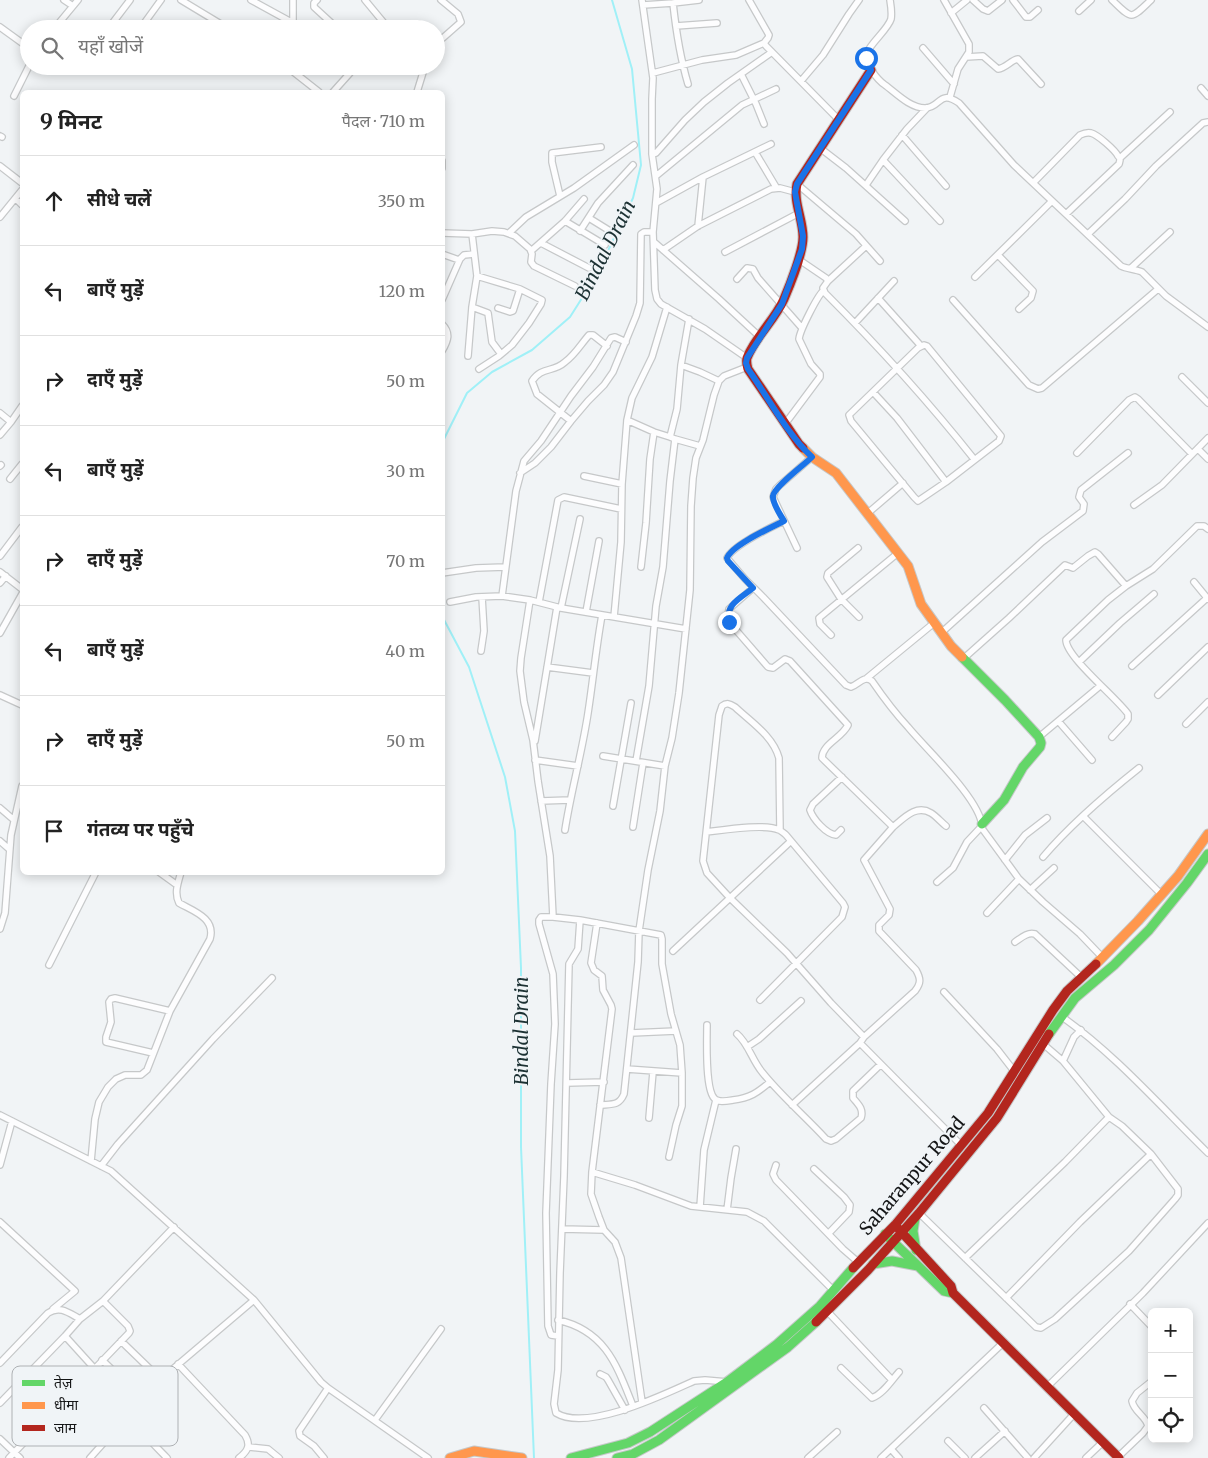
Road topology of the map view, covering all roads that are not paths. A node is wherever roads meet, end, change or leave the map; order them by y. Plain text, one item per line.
1 (64, 0) edge
2 (78, 0) edge
3 (130, 0) edge
4 (161, 0) edge
5 (181, 0) edge
6 (251, 0) edge
7 (293, 0) edge
8 (317, 0) edge
9 (365, 0) edge
10 (441, 0) edge
11 (699, 0) edge
12 (749, 0) edge
13 (859, 0) edge
14 (890, 0) edge
15 (944, 0) edge
16 (967, 0) edge
17 (973, 0) edge
18 (1002, 0) edge
19 (1013, 0) edge
20 (1091, 0) edge
21 (1112, 0) edge
22 (1151, 0) edge
23 (642, 2) edge
24 (673, 3) junction
25 (73, 6) junction
26 (1038, 10) dead end
27 (1079, 11) dead end
28 (951, 13) junction
29 (61, 20) edge
30 (115, 20) edge
31 (147, 20) edge
32 (215, 20) edge
33 (288, 20) edge
34 (293, 20) edge
35 (328, 20) edge
36 (382, 20) edge
37 (717, 23) dead end
38 (676, 26) junction
39 (0, 27) edge
40 (445, 35) edge
41 (20, 41) edge
42 (764, 43) junction
43 (923, 48) dead end
44 (772, 52) junction
45 (966, 56) junction
46 (682, 65) junction
47 (871, 70) junction
48 (652, 73) junction
49 (741, 74) junction
50 (24, 75) edge
51 (297, 75) edge
52 (348, 75) edge
53 (422, 75) edge
54 (801, 81) junction
55 (688, 84) dead end
56 (954, 84) junction
57 (1041, 84) dead end
58 (1201, 88) dead end
59 (316, 90) edge
60 (335, 90) edge
61 (418, 90) edge
62 (776, 90) dead end
63 (14, 96) dead end
64 (1208, 96) edge
65 (950, 97) junction
66 (754, 99) junction
67 (927, 108) junction
68 (1170, 112) dead end
69 (838, 119) junction
70 (1208, 122) edge
71 (764, 124) dead end
72 (902, 135) junction
73 (772, 144) dead end
74 (634, 145) dead end
75 (601, 147) dead end
76 (820, 148) junction
77 (755, 152) junction
78 (652, 154) junction
79 (1120, 158) junction
80 (883, 160) junction
81 (633, 165) dead end
82 (0, 166) edge
83 (656, 176) junction
84 (703, 177) junction
85 (20, 181) edge
86 (1033, 183) junction
87 (866, 185) junction
88 (946, 186) dead end
89 (776, 188) junction
90 (796, 188) junction
91 (20, 193) edge
92 (560, 196) junction
93 (16, 199) junction
94 (584, 199) dead end
95 (1052, 201) junction
96 (20, 203) edge
97 (656, 203) junction
98 (799, 213) junction
99 (1066, 214) junction
100 (0, 217) edge
101 (589, 218) junction
102 (565, 221) junction
103 (906, 221) dead end
104 (940, 221) dead end
105 (698, 226) junction
106 (580, 231) junction
107 (610, 231) dead end
108 (653, 232) junction
109 (1170, 232) dead end
110 (445, 233) edge
111 (509, 233) junction
112 (472, 234) junction
113 (1088, 234) junction
114 (541, 242) junction
115 (654, 242) junction
116 (604, 245) dead end
117 (866, 246) junction
118 (663, 250) junction
119 (531, 251) junction
120 (725, 252) dead end
121 (474, 254) junction
122 (445, 255) edge
123 (998, 255) junction
124 (798, 259) junction
125 (459, 260) junction
126 (880, 261) dead end
127 (589, 268) dead end
128 (1132, 268) junction
129 (477, 276) junction
130 (975, 277) dead end
131 (737, 279) dead end
132 (445, 281) edge
133 (828, 281) junction
134 (894, 281) dead end
135 (449, 283) junction
136 (575, 286) dead end
137 (520, 289) junction
138 (1158, 289) junction
139 (823, 290) junction
140 (445, 293) edge
141 (878, 298) junction
142 (953, 300) dead end
143 (782, 304) junction
144 (472, 307) junction
145 (667, 307) junction
146 (498, 308) dead end
147 (1019, 309) dead end
148 (689, 319) junction
149 (855, 323) junction
150 (445, 327) edge
151 (1208, 327) edge
152 (802, 328) junction
153 (760, 337) junction
154 (626, 342) junction
155 (445, 345) edge
156 (607, 346) junction
157 (921, 346) junction
158 (501, 354) junction
159 (468, 356) dead end
160 (747, 362) junction
161 (681, 365) junction
162 (479, 369) dead end
163 (897, 369) junction
164 (1182, 377) dead end
165 (718, 380) junction
166 (873, 392) junction
167 (1208, 403) edge
168 (20, 409) edge
169 (0, 413) edge
170 (560, 413) junction
171 (627, 420) junction
172 (571, 421) junction
173 (10, 422) junction
174 (785, 424) junction
175 (654, 432) junction
176 (0, 435) edge
177 (672, 438) junction
178 (1208, 438) edge
179 (700, 446) junction
180 (1198, 449) junction
181 (1077, 453) dead end
182 (1128, 453) dead end
183 (1192, 454) junction
184 (812, 457) junction
185 (974, 459) junction
186 (1208, 459) edge
187 (20, 466) edge
188 (520, 473) junction
189 (584, 476) dead end
190 (10, 479) dead end
191 (946, 482) junction
192 (903, 483) junction
193 (622, 484) junction
194 (1134, 505) dead end
195 (622, 509) junction
196 (868, 513) junction
197 (580, 519) dead end
198 (784, 521) junction
199 (1208, 529) edge
200 (20, 530) edge
201 (599, 541) dead end
202 (797, 548) dead end
203 (858, 548) dead end
204 (898, 553) junction
205 (0, 556) edge
206 (505, 567) junction
207 (641, 567) dead end
208 (445, 573) edge
209 (3, 574) edge
210 (1194, 582) dead end
211 (0, 583) edge
212 (1126, 586) junction
213 (20, 587) edge
214 (753, 588) junction
215 (1154, 594) dead end
216 (502, 596) junction
217 (482, 597) junction
218 (20, 598) edge
219 (1207, 598) edge
220 (841, 599) junction
221 (530, 600) junction
222 (450, 602) dead end
223 (539, 602) junction
224 (559, 608) junction
225 (586, 612) junction
226 (602, 615) junction
227 (614, 617) junction
228 (859, 617) dead end
229 (934, 623) junction
230 (654, 624) junction
231 (686, 629) junction
232 (0, 633) edge
233 (941, 633) junction
234 (831, 635) dead end
235 (1208, 648) edge
236 (481, 651) dead end
237 (963, 659) junction
238 (1079, 662) junction
239 (1132, 666) dead end
240 (547, 667) junction
241 (593, 673) junction
242 (866, 678) junction
243 (1100, 686) junction
244 (0, 695) edge
245 (1158, 695) dead end
246 (1208, 702) edge
247 (631, 703) dead end
248 (20, 704) edge
249 (1059, 722) junction
250 (1186, 724) dead end
251 (1112, 737) dead end
252 (1039, 738) junction
253 (534, 748) junction
254 (603, 756) dead end
255 (535, 760) junction
256 (621, 760) junction
257 (1092, 760) dead end
258 (636, 762) junction
259 (643, 763) junction
260 (578, 766) junction
261 (665, 766) junction
262 (1139, 768) dead end
263 (842, 777) junction
264 (20, 794) edge
265 (570, 800) junction
266 (541, 801) junction
267 (613, 806) dead end
268 (0, 808) edge
269 (1083, 816) junction
270 (1047, 818) dead end
271 (14, 820) junction
272 (981, 825) junction
273 (946, 826) dead end
274 (633, 827) dead end
275 (893, 827) junction
276 (565, 830) dead end
277 (780, 830) junction
278 (841, 830) dead end
279 (707, 832) junction
280 (1208, 834) edge
281 (0, 841) edge
282 (791, 841) junction
283 (9, 849) junction
284 (1208, 854) edge
285 (1043, 857) dead end
286 (1005, 860) junction
287 (1054, 868) dead end
288 (94, 875) edge
289 (163, 875) edge
290 (180, 875) edge
291 (1019, 879) junction
292 (937, 882) dead end
293 (177, 887) junction
294 (1030, 890) junction
295 (1162, 895) junction
296 (730, 898) junction
297 (986, 913) dead end
298 (553, 917) junction
299 (580, 920) junction
300 (597, 923) junction
301 (0, 929) edge
302 (639, 931) junction
303 (1015, 942) dead end
304 (673, 951) dead end
305 (1103, 958) junction
306 (796, 964) junction
307 (49, 965) dead end
308 (1081, 977) junction
309 (272, 978) dead end
310 (944, 992) dead end
311 (760, 1000) dead end
312 (801, 1001) dead end
313 (170, 1011) junction
314 (1061, 1016) junction
315 (707, 1025) dead end
316 (1081, 1030) junction
317 (676, 1031) junction
318 (631, 1033) junction
319 (736, 1034) dead end
320 (864, 1036) junction
321 (860, 1042) junction
322 (1042, 1043) junction
323 (747, 1047) junction
324 (153, 1053) junction
325 (1063, 1061) junction
326 (880, 1065) junction
327 (627, 1069) junction
328 (1014, 1071) junction
329 (653, 1072) junction
330 (682, 1073) junction
331 (604, 1082) junction
332 (770, 1082) junction
333 (567, 1083) junction
334 (716, 1100) junction
335 (600, 1105) junction
336 (792, 1105) junction
337 (1, 1115) edge
338 (992, 1116) junction
339 (1109, 1117) junction
340 (649, 1118) dead end
341 (12, 1120) junction
342 (961, 1145) junction
343 (736, 1149) dead end
344 (1208, 1152) edge
345 (1150, 1154) junction
346 (670, 1157) dead end
347 (92, 1161) junction
348 (0, 1165) edge
349 (776, 1165) dead end
350 (101, 1166) junction
351 (814, 1168) dead end
352 (592, 1172) junction
353 (700, 1207) junction
354 (727, 1210) junction
355 (917, 1216) junction
356 (0, 1222) edge
357 (1208, 1223) edge
358 (895, 1225) junction
359 (174, 1227) junction
360 (562, 1230) junction
361 (604, 1230) junction
362 (828, 1233) junction
363 (901, 1233) junction
364 (885, 1234) junction
365 (893, 1242) junction
366 (916, 1250) junction
367 (965, 1258) junction
368 (858, 1262) junction
369 (873, 1264) junction
370 (918, 1266) junction
371 (834, 1291) junction
372 (953, 1293) junction
373 (1006, 1298) junction
374 (254, 1300) junction
375 (102, 1301) junction
376 (1130, 1304) junction
377 (53, 1309) junction
378 (827, 1311) junction
379 (80, 1319) junction
380 (558, 1320) junction
381 (1148, 1323) edge
382 (441, 1329) dead end
383 (66, 1336) junction
384 (558, 1336) junction
385 (121, 1341) junction
386 (1004, 1342) junction
387 (102, 1360) junction
388 (0, 1363) edge
389 (178, 1364) junction
390 (36, 1366) edge
391 (92, 1366) edge
392 (96, 1366) edge
393 (108, 1366) edge
394 (147, 1366) edge
395 (176, 1366) edge
396 (841, 1368) dead end
397 (899, 1372) dead end
398 (600, 1374) dead end
399 (892, 1380) junction
400 (727, 1382) junction
401 (1148, 1384) edge
402 (737, 1385) junction
403 (1048, 1386) junction
404 (328, 1388) junction
405 (12, 1391) edge
406 (642, 1402) junction
407 (0, 1403) edge
408 (633, 1406) junction
409 (984, 1408) dead end
410 (624, 1410) junction
411 (1074, 1414) junction
412 (375, 1420) junction
413 (837, 1432) dead end
414 (1005, 1432) junction
415 (0, 1439) edge
416 (948, 1441) dead end
417 (1103, 1442) junction
418 (20, 1446) edge
419 (101, 1446) edge
420 (156, 1446) edge
421 (249, 1447) junction
422 (891, 1449) junction
423 (14, 1452) junction
424 (1118, 1457) edge
425 (9, 1458) edge
426 (20, 1458) edge
427 (90, 1458) edge
428 (166, 1458) edge
429 (239, 1458) edge
430 (279, 1458) edge
431 (324, 1458) edge
432 (428, 1458) edge
433 (450, 1458) edge
434 (522, 1458) edge
435 (571, 1458) edge
436 (617, 1458) edge
437 (808, 1458) edge
438 (881, 1458) edge
439 (899, 1458) edge
440 (965, 1458) edge
441 (976, 1458) edge
442 (1028, 1458) edge
443 (1034, 1458) edge
444 (1086, 1458) edge

1 - 25 street
2 - 25 street
3 - 30 street
4 - 31 street
5 - 32 street
6 - 33 street
7 - 34 street
8 - 35 street
9 - 36 street
10 - 40 street
11 - 24 street
12 - 42 street
13 - 54 street
14 - 47 street
15 - 28 street
16 - 28 street
17 - 18 street
19 - 26 street
20 - 27 street
21 - 22 street
23 - 24 street
23 - 48 street
24 - 38 street
25 - 29 street
28 - 45 street
37 - 38 street
38 - 46 street
39 - 41 street
42 - 44 street
42 - 46 street
43 - 56 street
44 - 49 street
44 - 54 street
45 - 56 street
45 - 57 street
46 - 48 street
46 - 55 street
47 - 67 street
47 - 69 main road
48 - 78 street
49 - 66 street
49 - 78 street
50 - 63 street
51 - 59 street
52 - 60 street
53 - 61 street
54 - 69 street
56 - 65 street
58 - 64 street
62 - 66 street
65 - 67 street
65 - 86 street
66 - 71 street
66 - 83 street
67 - 72 street
68 - 79 street
69 - 76 main road
70 - 113 street
72 - 80 street
72 - 88 street
73 - 77 street
74 - 92 street
75 - 92 street
76 - 87 street
76 - 90 main road
77 - 84 street
77 - 89 street
78 - 83 street
79 - 86 street
79 - 99 street
80 - 87 street
80 - 104 street
81 - 101 street
82 - 85 street
83 - 97 street
84 - 97 street
84 - 105 street
86 - 95 street
87 - 103 street
89 - 90 street
89 - 105 street
90 - 98 main road
90 - 117 street
91 - 93 street
92 - 111 street
93 - 96 street
93 - 100 street
94 - 102 street
95 - 99 street
95 - 123 street
97 - 108 street
98 - 120 street
98 - 124 main road
99 - 113 street
101 - 106 street
101 - 107 street
102 - 106 street
102 - 114 street
105 - 118 street
106 - 116 street
108 - 115 street
108 - 154 street
109 - 128 street
110 - 112 street
111 - 112 street
111 - 119 street
112 - 121 street
113 - 128 street
114 - 119 street
114 - 127 street
115 - 118 street
115 - 145 street
117 - 126 street
117 - 133 street
118 - 153 street
119 - 136 street
121 - 125 street
121 - 129 street
122 - 125 street
123 - 130 street
123 - 147 street
124 - 133 street
124 - 143 main road
125 - 135 street
128 - 138 street
129 - 137 street
129 - 144 street
131 - 143 street
132 - 135 street
133 - 139 street
134 - 141 street
135 - 140 street
137 - 146 street
137 - 158 street
138 - 142 street
138 - 151 street
139 - 149 street
139 - 152 street
141 - 149 street
141 - 157 street
143 - 152 street
143 - 153 main road
144 - 158 street
144 - 159 street
145 - 148 street
145 - 171 street
148 - 160 street
148 - 161 street
149 - 163 street
150 - 155 street
152 - 174 street
153 - 160 main road
154 - 156 street
154 - 172 street
156 - 170 street
156 - 170 street
157 - 163 street
157 - 185 street
158 - 162 street
160 - 165 street
160 - 174 main road
161 - 165 street
161 - 177 street
163 - 166 street
163 - 185 street
164 - 167 street
165 - 179 street
166 - 191 street
166 - 192 street
168 - 173 street
169 - 173 street
170 - 172 street
170 - 188 street
171 - 175 street
171 - 193 street
172 - 188 street
173 - 176 street
174 - 184 main road
175 - 177 street
175 - 207 street
177 - 179 street
177 - 230 street
178 - 180 street
179 - 231 street
180 - 183 street
180 - 186 street
181 - 183 street
182 - 233 street
183 - 194 street
184 - 196 main road
184 - 198 street
185 - 191 street
187 - 190 street
188 - 206 street
189 - 193 street
191 - 192 street
192 - 196 street
193 - 195 street
195 - 223 street
195 - 227 street
196 - 204 main road
197 - 224 street
198 - 202 street
198 - 214 street
199 - 212 street
200 - 205 street
201 - 225 street
203 - 220 street
204 - 220 street
204 - 229 main road
206 - 208 street
206 - 216 street
209 - 211 street
209 - 213 street
210 - 219 street
212 - 237 street
212 - 238 street
214 - 242 street
214 - 263 street
215 - 238 street
216 - 217 street
216 - 221 street
217 - 222 street
217 - 236 street
218 - 232 street
219 - 239 street
220 - 228 street
220 - 234 street
221 - 223 street
221 - 253 street
223 - 224 street
224 - 225 street
224 - 240 street
225 - 226 street
226 - 227 street
226 - 241 street
227 - 230 street
229 - 233 main road
229 - 242 street
230 - 231 street
230 - 258 street
231 - 261 street
233 - 237 main road
235 - 245 street
237 - 252 main road
238 - 243 street
240 - 241 street
240 - 253 street
241 - 260 street
242 - 272 street
243 - 249 street
243 - 251 street
244 - 248 street
246 - 250 street
247 - 256 street
249 - 252 street
249 - 257 street
252 - 272 main road
253 - 255 street
254 - 256 street
255 - 260 street
255 - 266 street
256 - 258 street
256 - 267 street
258 - 259 street
259 - 261 street
259 - 274 street
260 - 265 street
261 - 302 street
262 - 269 street
263 - 275 street
263 - 278 street
264 - 271 street
265 - 266 street
265 - 276 street
266 - 298 street
268 - 271 street
269 - 285 street
269 - 295 street
270 - 286 street
271 - 283 street
272 - 286 street
272 - 292 street
273 - 275 street
275 - 320 street
277 - 279 street
277 - 279 street
277 - 282 street
279 - 296 street
280 - 295 main road, Saharanpur Road
281 - 283 street
282 - 296 street
282 - 306 street
283 - 301 street
284 - 314 main road, Saharanpur Road
286 - 291 street
287 - 294 street
288 - 307 street
289 - 293 street
290 - 293 street
291 - 294 street
291 - 297 street
293 - 313 street
294 - 305 street
295 - 305 main road, Saharanpur Road
296 - 304 street
296 - 306 street
298 - 299 street
298 - 384 street
299 - 300 street
299 - 333 street
300 - 302 street
300 - 331 street
302 - 317 street
302 - 318 street
303 - 308 street
305 - 308 main road, Saharanpur Road
306 - 311 street
306 - 320 street
308 - 328 main road, Saharanpur Road
309 - 350 street
310 - 328 street
312 - 323 street
313 - 324 street
313 - 324 street
314 - 316 street
314 - 322 main road, Saharanpur Road
315 - 334 street
316 - 325 street
316 - 344 street
317 - 318 street
317 - 330 street
318 - 327 street
319 - 323 street
320 - 321 street
321 - 326 street
321 - 336 street
322 - 325 street
322 - 338 main road, Saharanpur Road
323 - 332 street
324 - 347 street
325 - 339 street
326 - 336 street
326 - 342 street
327 - 329 street
327 - 335 street
328 - 338 main road, Saharanpur Road
329 - 330 street
329 - 340 street
330 - 346 street
331 - 333 street
331 - 335 street
332 - 334 street
332 - 336 street
333 - 360 street
334 - 353 street
335 - 352 street
337 - 341 street
338 - 342 main road, Saharanpur Road
338 - 355 main road, Saharanpur Road
339 - 345 street
339 - 367 street
341 - 347 street
341 - 348 street
342 - 358 main road, Saharanpur Road
343 - 354 street
345 - 373 street
345 - 373 street
347 - 350 street
349 - 362 street
350 - 359 street
351 - 362 street
352 - 353 street
352 - 361 street
353 - 354 street
354 - 371 street
355 - 363 main road, Saharanpur Road
355 - 366 main road
355 - 367 street
356 - 377 street
357 - 376 street
358 - 363 main road
358 - 364 main road, Saharanpur Road
359 - 374 street
359 - 375 street
360 - 361 street
360 - 380 street
361 - 406 street
362 - 368 street
363 - 365 main road, Saharanpur Road
363 - 366 main road
364 - 365 main road
364 - 368 main road, Saharanpur Road
365 - 369 main road, Saharanpur Road
365 - 370 main road
366 - 372 main road
367 - 373 street
368 - 371 main road, Saharanpur Road
369 - 370 main road
369 - 378 main road, Saharanpur Road
370 - 372 main road
371 - 400 main road, Saharanpur Road
372 - 386 main road
374 - 389 street
374 - 404 street
375 - 379 street
375 - 385 street
376 - 381 street
376 - 403 street
377 - 379 street
377 - 388 street
378 - 399 street
378 - 402 main road, Saharanpur Road
379 - 383 street
380 - 384 street
380 - 408 street
382 - 412 street
383 - 390 street
383 - 391 street
384 - 410 street
385 - 387 street
385 - 394 street
386 - 403 main road
386 - 422 street
387 - 392 street
387 - 393 street
389 - 395 street
389 - 421 street
396 - 399 street
397 - 399 street
398 - 410 street
400 - 402 street
400 - 406 street
400 - 435 main road, Saharanpur Road
401 - 424 street
402 - 436 main road, Saharanpur Road
403 - 411 main road
404 - 412 street
404 - 431 street
405 - 407 street
406 - 408 street
408 - 410 street
409 - 414 street
411 - 417 main road
411 - 443 street
412 - 432 street
413 - 437 street
414 - 441 street
414 - 442 street
415 - 423 street
416 - 440 street
417 - 424 main road
417 - 444 street
418 - 423 street
419 - 427 street
420 - 428 street
421 - 429 street
421 - 430 street
422 - 438 street
422 - 439 street
423 - 425 street
423 - 426 street
433 - 434 main road

